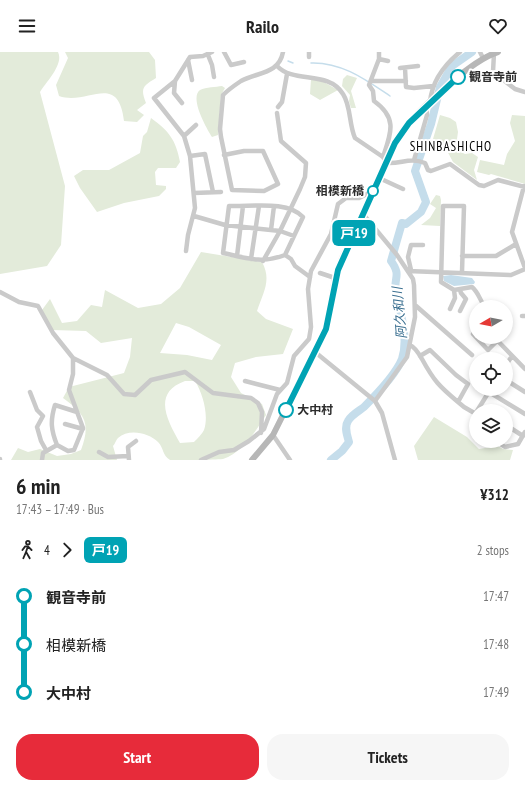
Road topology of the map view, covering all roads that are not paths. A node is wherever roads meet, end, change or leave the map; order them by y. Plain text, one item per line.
1 (187, 52) edge
2 (224, 52) edge
3 (283, 52) edge
4 (379, 52) edge
5 (460, 52) edge
6 (210, 53) edge
7 (496, 53) edge
8 (481, 54) edge
9 (189, 58) junction
10 (379, 59) junction
11 (388, 61) dead end
12 (244, 62) dead end
13 (277, 66) junction
14 (418, 66) dead end
15 (287, 74) junction
16 (214, 77) dead end
17 (192, 80) dead end
18 (175, 81) junction
19 (406, 82) junction
20 (370, 83) junction
21 (433, 86) junction
22 (525, 92) edge
23 (182, 103) dead end
24 (429, 103) junction
25 (278, 107) dead end
26 (277, 113) dead end
27 (196, 126) dead end
28 (184, 136) junction
29 (224, 155) junction
30 (190, 156) junction
31 (385, 159) junction
32 (414, 160) junction
33 (379, 178) junction
34 (524, 186) edge
35 (403, 189) dead end
36 (373, 191) junction
37 (213, 192) junction
38 (221, 192) dead end
39 (194, 194) junction
40 (243, 206) junction
41 (259, 206) junction
42 (274, 206) junction
43 (290, 208) junction
44 (363, 214) junction
45 (194, 216) junction
46 (227, 225) junction
47 (241, 227) junction
48 (256, 229) junction
49 (271, 230) junction
50 (280, 231) junction
51 (294, 236) junction
52 (516, 244) junction
53 (423, 245) dead end
54 (186, 251) dead end
55 (285, 255) junction
56 (237, 256) junction
57 (462, 256) junction
58 (251, 259) junction
59 (263, 261) junction
60 (525, 269) edge
61 (410, 271) junction
62 (462, 272) junction
63 (320, 273) dead end
64 (441, 273) junction
65 (310, 277) junction
66 (336, 278) junction
67 (454, 290) junction
68 (460, 290) junction
69 (0, 292) edge
70 (480, 300) edge
71 (415, 305) junction
72 (450, 309) dead end
73 (460, 311) dead end
74 (482, 344) edge
75 (492, 344) edge
76 (501, 344) edge
77 (410, 345) junction
78 (315, 352) junction
79 (469, 352) edge
80 (508, 352) edge
81 (420, 356) junction
82 (513, 357) edge
83 (73, 358) junction
84 (525, 369) edge
85 (245, 381) dead end
86 (513, 384) edge
87 (280, 390) junction
88 (30, 392) dead end
89 (525, 392) edge
90 (499, 396) edge
91 (373, 399) junction
92 (458, 402) junction
93 (469, 410) edge
94 (77, 412) junction
95 (525, 414) edge
96 (65, 424) dead end
97 (83, 428) junction
98 (513, 430) edge
99 (261, 433) junction
100 (273, 435) junction
101 (523, 437) edge
102 (136, 441) dead end
103 (57, 445) junction
104 (513, 445) edge
105 (46, 450) junction
106 (99, 452) dead end
107 (128, 458) edge
108 (42, 460) edge
109 (200, 460) edge
110 (252, 460) edge
111 (290, 460) edge
112 (395, 460) edge

1 - 9 street
2 - 12 street
3 - 13 street
4 - 10 street
5 - 21 street
6 - 9 street
6 - 16 street
7 - 8 main road
7 - 22 street
8 - 24 main road
9 - 17 street
9 - 18 street
10 - 11 street
10 - 20 street
13 - 15 street
13 - 29 street
14 - 19 street
15 - 25 street
15 - 31 street
18 - 23 street
18 - 28 street
19 - 20 street
19 - 21 street
20 - 31 street
21 - 24 street
24 - 31 main road
24 - 32 street
26 - 43 street
27 - 28 street
28 - 30 street
29 - 29 street
30 - 37 street
30 - 39 street
31 - 32 street
31 - 33 main road
32 - 34 street
33 - 35 street
33 - 36 main road
34 - 52 street
36 - 44 main road
36 - 65 street
37 - 38 street
37 - 39 street
39 - 45 street
40 - 41 street
40 - 46 street
40 - 47 street
41 - 42 street
41 - 48 street
42 - 43 street
42 - 49 street
43 - 50 street
43 - 51 street
44 - 61 street
44 - 66 main road
45 - 46 street
45 - 54 street
46 - 47 street
46 - 56 street
47 - 48 street
47 - 56 street
48 - 49 street
48 - 58 street
49 - 50 street
50 - 51 street
50 - 59 street
51 - 55 street
52 - 57 street
52 - 60 street
53 - 61 street
55 - 59 street
55 - 65 street
56 - 58 street
57 - 62 street
57 - 64 street
58 - 59 street
60 - 62 street
61 - 64 street
61 - 71 street
62 - 64 street
63 - 66 street
64 - 67 street
65 - 87 street
66 - 78 main road
67 - 68 street
67 - 72 street
68 - 70 street
68 - 73 street
69 - 83 street
71 - 77 street
71 - 79 street
74 - 75 street
76 - 80 street
77 - 81 street
77 - 91 street
78 - 91 street
78 - 100 main road
81 - 92 street
81 - 92 street
82 - 84 street
83 - 94 street
83 - 99 street
85 - 87 street
86 - 89 street
87 - 99 street
88 - 105 street
90 - 95 street
91 - 112 street
92 - 93 street
94 - 97 street
94 - 103 street
96 - 97 street
97 - 103 street
98 - 101 street
99 - 109 street
100 - 110 main road
100 - 111 street
101 - 104 street
102 - 107 street
103 - 105 street
105 - 108 street
106 - 107 street

